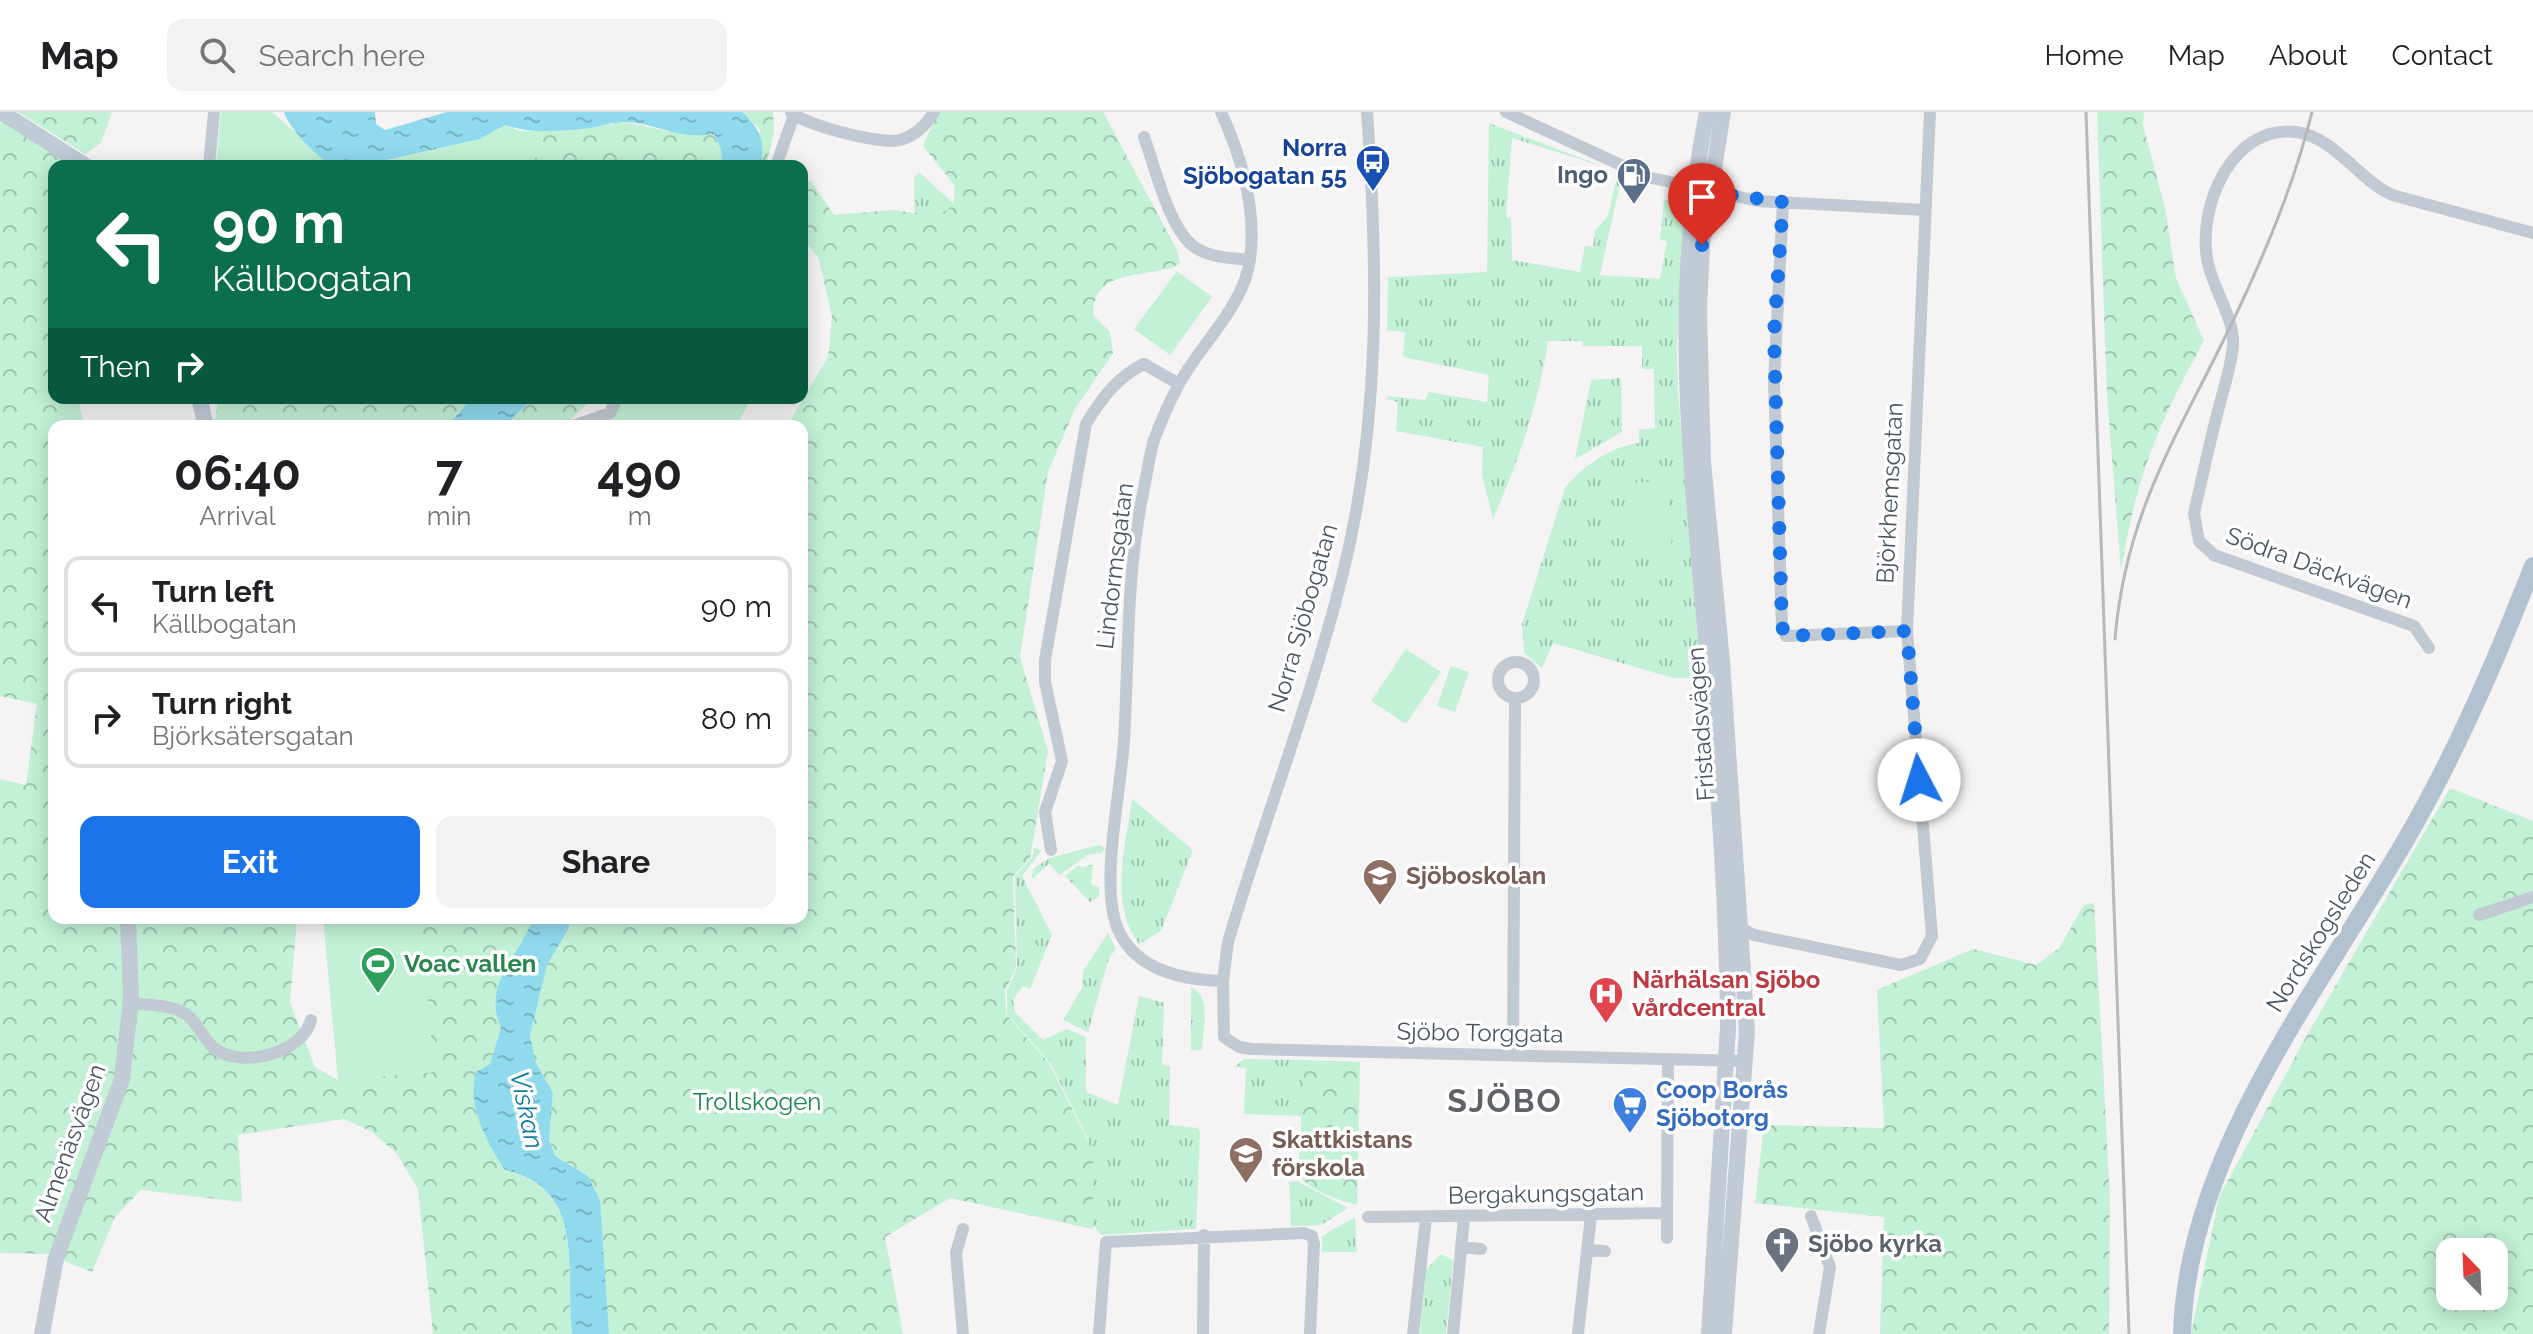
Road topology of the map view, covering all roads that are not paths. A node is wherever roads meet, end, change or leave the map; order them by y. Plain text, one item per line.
1 (1, 112) edge
2 (214, 112) edge
3 (934, 112) edge
4 (1221, 112) edge
5 (1367, 112) edge
6 (1506, 112) edge
7 (1707, 112) edge
8 (1723, 112) edge
9 (1930, 112) edge
10 (793, 114) edge
11 (1144, 137) dead end
12 (77, 160) edge
13 (210, 160) edge
14 (778, 160) edge
15 (1702, 190) junction
16 (1783, 202) junction
17 (1925, 210) junction
18 (2533, 233) edge
19 (1250, 260) junction
20 (1179, 384) junction
21 (614, 404) edge
22 (590, 420) edge
23 (2533, 566) edge
24 (1907, 631) junction
25 (2429, 648) dead end
26 (1515, 698) dead end
27 (1051, 850) dead end
28 (2533, 897) edge
29 (2479, 915) dead end
30 (128, 924) edge
31 (1733, 924) junction
32 (1223, 981) junction
33 (131, 1004) junction
34 (311, 1020) dead end
35 (1222, 1032) joint
36 (1513, 1055) junction
37 (1668, 1060) junction
38 (1726, 1061) junction
39 (1745, 1061) junction
40 (1667, 1213) junction
41 (1591, 1215) junction
42 (1811, 1216) dead end
43 (1368, 1217) dead end
44 (1426, 1218) junction
45 (1464, 1218) junction
46 (963, 1229) dead end
47 (1204, 1235) junction
48 (1667, 1238) dead end
49 (1461, 1247) junction
50 (1481, 1249) dead end
51 (1605, 1251) dead end
52 (1582, 1258) junction
53 (42, 1334) edge
54 (963, 1334) edge
55 (1099, 1334) edge
56 (1203, 1334) edge
57 (1310, 1334) edge
58 (1413, 1334) edge
59 (1453, 1334) edge
60 (1578, 1334) edge
61 (1709, 1334) edge
62 (1724, 1334) edge
63 (1819, 1334) edge
64 (2182, 1334) edge

1 - 12 street
2 - 13 street
3 - 10 street
4 - 19 street, Lindormsgatan
5 - 32 street, Norra Sjöbogatan
6 - 15 street
7 - 15 street, Fristadsvägen
8 - 15 street, Fristadsvägen
9 - 17 street, Björkhemsgatan
10 - 14 street
11 - 19 street
15 - 16 street
15 - 31 street, Fristadsvägen
16 - 17 street
16 - 24 street
17 - 24 street, Björkhemsgatan
18 - 25 street, Södra Däckvägen
19 - 20 street, Lindormsgatan
20 - 27 street
20 - 32 street, Lindormsgatan
21 - 22 street
23 - 64 main road, Nordskogsleden
24 - 31 street, Björkhemsgatan
26 - 36 street
28 - 29 street
30 - 33 street, Almenäsvägen
31 - 38 street, Fristadsvägen
31 - 39 street, Fristadsvägen
32 - 35 street, Norra Sjöbogatan
33 - 34 street
33 - 53 street, Almenäsvägen
35 - 36 street, Sjöbo Torggata
36 - 37 street, Sjöbo Torggata
37 - 38 street, Sjöbo Torggata
37 - 40 street, Bergakungsgatan
38 - 39 street, Sjöbo Torggata
38 - 61 street, Fristadsvägen
39 - 62 street, Fristadsvägen
40 - 41 street, Bergakungsgatan
40 - 48 street
41 - 45 street, Bergakungsgatan
41 - 52 street
42 - 63 street
43 - 44 street, Bergakungsgatan
44 - 45 street, Bergakungsgatan
44 - 58 street
45 - 49 street
46 - 54 street
47 - 55 street
47 - 56 street
47 - 57 street
49 - 50 street
49 - 59 street
51 - 52 street
52 - 60 street

